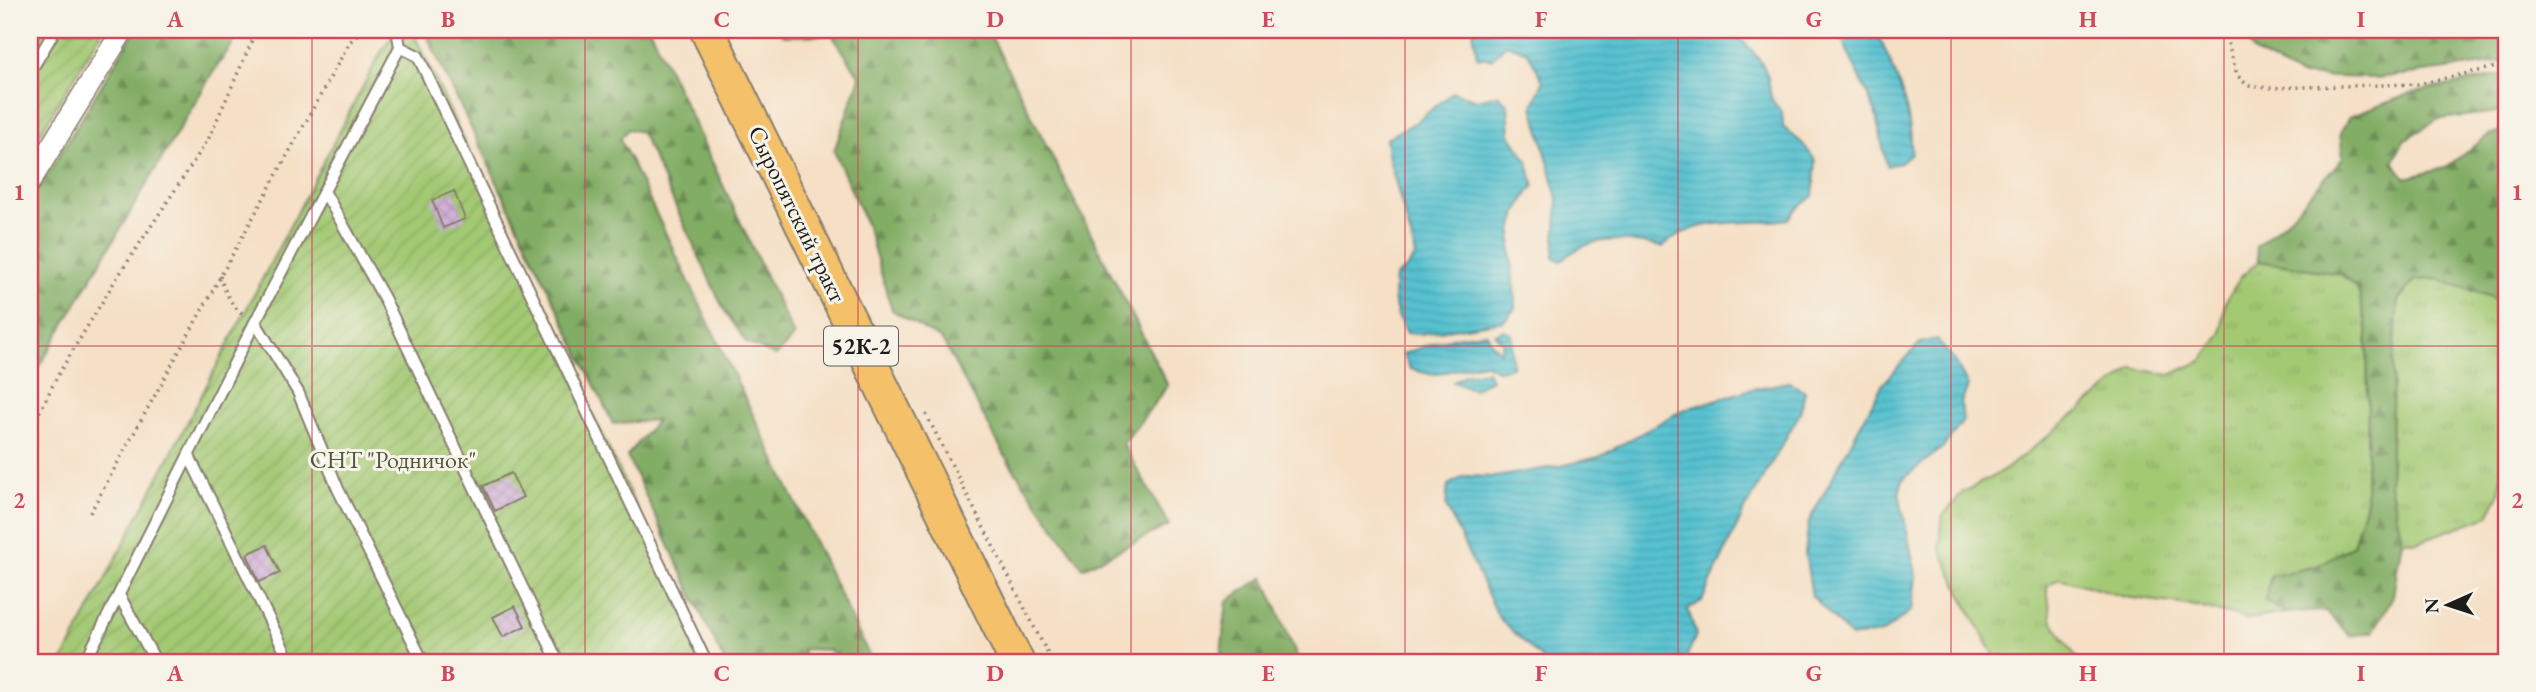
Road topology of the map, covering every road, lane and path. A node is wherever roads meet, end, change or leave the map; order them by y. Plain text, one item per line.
1 (55, 30) edge
2 (123, 30) edge
3 (257, 30) edge
4 (361, 30) edge
5 (397, 30) edge
6 (685, 30) edge
7 (707, 30) edge
8 (2224, 30) edge
9 (400, 47) junction
10 (2506, 65) edge
11 (30, 72) edge
12 (30, 181) edge
13 (324, 191) junction
14 (220, 276) junction
15 (255, 322) junction
16 (30, 431) edge
17 (189, 456) junction
18 (90, 513) dead end
19 (119, 595) junction
20 (85, 662) edge
21 (156, 662) edge
22 (290, 662) edge
23 (423, 662) edge
24 (558, 662) edge
25 (706, 662) edge
26 (994, 662) edge
27 (1017, 662) edge

1 - 11 lane
2 - 12 street
3 - 16 path
4 - 14 path
5 - 9 lane
6 - 26 main road, Сыропятский тракт / 52К-2
7 - 27 main road, Сыропятский тракт / 52К-2
8 - 10 path
9 - 13 lane
9 - 25 lane
13 - 15 lane
13 - 24 lane
14 - 15 path
14 - 18 path
15 - 17 lane
15 - 23 lane
17 - 19 lane
17 - 22 lane
19 - 20 lane
19 - 21 lane

